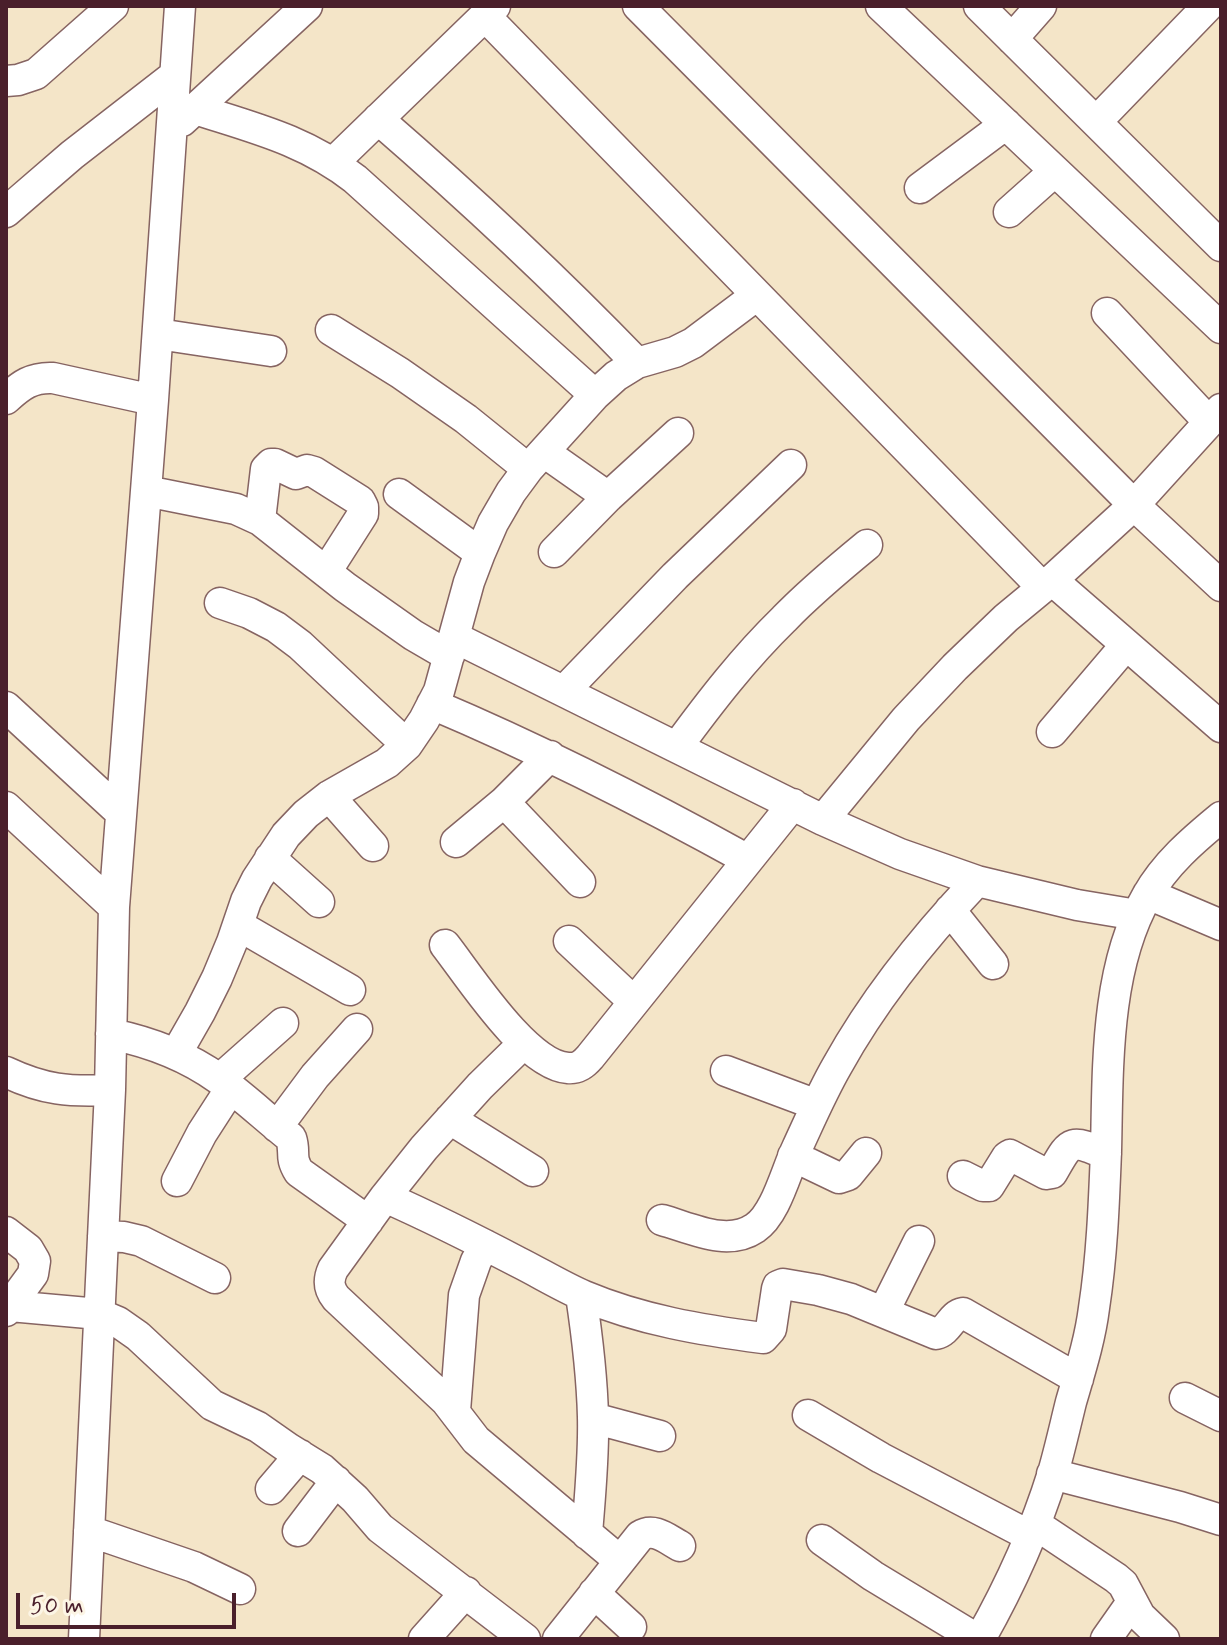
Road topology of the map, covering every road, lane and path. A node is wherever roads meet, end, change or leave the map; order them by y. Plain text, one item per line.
1 (113, 6) edge
2 (180, 6) edge
3 (307, 6) edge
4 (638, 6) edge
5 (881, 6) edge
6 (979, 6) edge
7 (1041, 6) edge
8 (1208, 6) edge
9 (490, 11) edge
10 (1012, 39) junction
11 (175, 75) junction
12 (6, 81) edge
13 (195, 109) junction
14 (378, 119) junction
15 (1096, 122) junction
16 (1006, 124) junction
17 (171, 130) junction
18 (334, 162) junction
19 (1055, 171) junction
20 (920, 188) dead end
21 (6, 212) edge
22 (1009, 212) dead end
23 (1221, 246) edge
24 (757, 295) junction
25 (1107, 313) dead end
26 (1221, 328) edge
27 (331, 330) dead end
28 (158, 334) junction
29 (271, 351) dead end
30 (637, 363) junction
31 (595, 395) junction
32 (6, 399) edge
33 (153, 400) junction
34 (1215, 415) edge
35 (678, 433) dead end
36 (536, 460) junction
37 (791, 465) dead end
38 (146, 491) junction
39 (399, 494) dead end
40 (608, 497) junction
41 (1134, 505) junction
42 (260, 520) junction
43 (867, 545) dead end
44 (554, 552) dead end
45 (480, 553) junction
46 (326, 572) junction
47 (1047, 584) junction
48 (1221, 586) edge
49 (220, 603) dead end
50 (1126, 645) junction
51 (451, 647) junction
52 (564, 691) junction
53 (432, 704) junction
54 (6, 707) edge
55 (1221, 727) edge
56 (1052, 732) dead end
57 (407, 745) junction
58 (677, 747) junction
59 (550, 756) junction
60 (329, 796) junction
61 (504, 802) junction
62 (793, 804) junction
63 (6, 807) edge
64 (121, 813) junction
65 (1221, 817) edge
66 (823, 820) junction
67 (456, 842) dead end
68 (373, 846) dead end
69 (270, 858) junction
70 (748, 860) junction
71 (977, 881) junction
72 (580, 882) dead end
73 (319, 902) dead end
74 (1143, 904) junction
75 (114, 907) junction
76 (950, 910) junction
77 (238, 925) junction
78 (1221, 925) edge
79 (569, 941) dead end
80 (445, 945) dead end
81 (993, 964) dead end
82 (350, 990) dead end
83 (634, 1002) junction
84 (283, 1023) dead end
85 (357, 1029) dead end
86 (111, 1034) junction
87 (524, 1043) junction
88 (176, 1054) junction
89 (726, 1071) dead end
90 (6, 1072) edge
91 (225, 1084) junction
92 (110, 1090) junction
93 (817, 1105) junction
94 (450, 1119) junction
95 (277, 1127) junction
96 (866, 1153) dead end
97 (1106, 1154) junction
98 (793, 1156) junction
99 (533, 1171) dead end
100 (963, 1176) dead end
101 (177, 1181) dead end
102 (376, 1209) junction
103 (662, 1220) dead end
104 (6, 1232) edge
105 (103, 1236) junction
106 (919, 1241) dead end
107 (485, 1245) junction
108 (215, 1278) dead end
109 (581, 1295) junction
110 (8, 1308) edge
111 (884, 1311) junction
112 (99, 1314) junction
113 (1078, 1379) junction
114 (1185, 1398) dead end
115 (455, 1411) junction
116 (808, 1415) dead end
117 (1221, 1416) edge
118 (593, 1418) junction
119 (660, 1436) dead end
120 (300, 1455) junction
121 (1052, 1474) junction
122 (336, 1481) junction
123 (271, 1489) dead end
124 (1217, 1509) edge
125 (1032, 1530) junction
126 (89, 1531) junction
127 (298, 1531) dead end
128 (587, 1534) junction
129 (822, 1540) dead end
130 (680, 1546) dead end
131 (620, 1561) junction
132 (240, 1589) dead end
133 (466, 1592) junction
134 (594, 1593) junction
135 (1132, 1602) junction
136 (631, 1627) dead end
137 (84, 1639) edge
138 (424, 1639) edge
139 (525, 1639) edge
140 (558, 1639) edge
141 (978, 1639) edge
142 (1106, 1639) edge
143 (1164, 1639) edge

1 - 12 street
2 - 11 street
3 - 13 street
4 - 41 street
5 - 16 street
6 - 10 street
7 - 10 street
8 - 15 street
9 - 14 street
9 - 24 street
10 - 15 street
11 - 17 street
11 - 21 street
13 - 17 street
13 - 18 street
14 - 18 street
14 - 30 street
15 - 23 street
16 - 19 street
16 - 20 street
17 - 28 street
18 - 31 street
19 - 22 street
19 - 26 street
24 - 30 street
24 - 47 street
25 - 34 street
27 - 36 street
28 - 29 street
28 - 33 street
30 - 31 street
31 - 36 street
32 - 33 street
33 - 38 street
34 - 41 street
35 - 40 street
36 - 40 street
36 - 45 street
37 - 52 street
38 - 42 street
38 - 64 street
39 - 45 street
40 - 44 street
41 - 47 street
41 - 48 street
42 - 46 street
42 - 46 street
43 - 58 street
45 - 51 street
46 - 51 street
47 - 50 street
47 - 66 street
49 - 57 street
50 - 55 street
50 - 56 street
51 - 52 street
51 - 53 street
52 - 58 street
53 - 57 street
53 - 59 street
54 - 64 street
57 - 60 street
58 - 62 street
59 - 61 street
59 - 70 street
60 - 68 street
60 - 69 street
61 - 67 street
61 - 72 street
62 - 66 street
62 - 70 street
63 - 75 street
64 - 75 street
65 - 74 street
66 - 71 street
69 - 73 street
69 - 77 street
70 - 83 street
71 - 74 street
71 - 76 street
74 - 78 street
74 - 97 street
75 - 86 street
76 - 81 street
76 - 93 street
77 - 82 street
77 - 88 street
79 - 83 street
80 - 87 street
83 - 87 street
84 - 91 street
85 - 95 street
86 - 88 street
86 - 92 street
87 - 94 street
88 - 91 street
89 - 93 street
90 - 92 street
91 - 95 street
91 - 101 street
92 - 105 street
93 - 98 street
94 - 99 street
94 - 102 street
95 - 102 street
96 - 98 street
97 - 100 street
97 - 113 street
98 - 103 street
102 - 107 street
102 - 115 street
104 - 110 street
105 - 108 street
105 - 112 street
106 - 111 street
107 - 109 street
107 - 115 street
109 - 111 street
109 - 118 street
110 - 112 street
111 - 113 street
112 - 120 street
112 - 126 street
113 - 121 street
114 - 117 street
115 - 128 street
116 - 125 street
118 - 119 street
118 - 128 street
120 - 122 street
120 - 123 street
121 - 124 street
121 - 125 street
122 - 127 street
122 - 133 street
125 - 135 street
125 - 141 street
126 - 132 street
126 - 137 street
128 - 131 street
129 - 141 street
130 - 131 street
131 - 134 street
133 - 138 street
133 - 139 street
134 - 136 street
134 - 140 street
135 - 142 street
135 - 143 street

